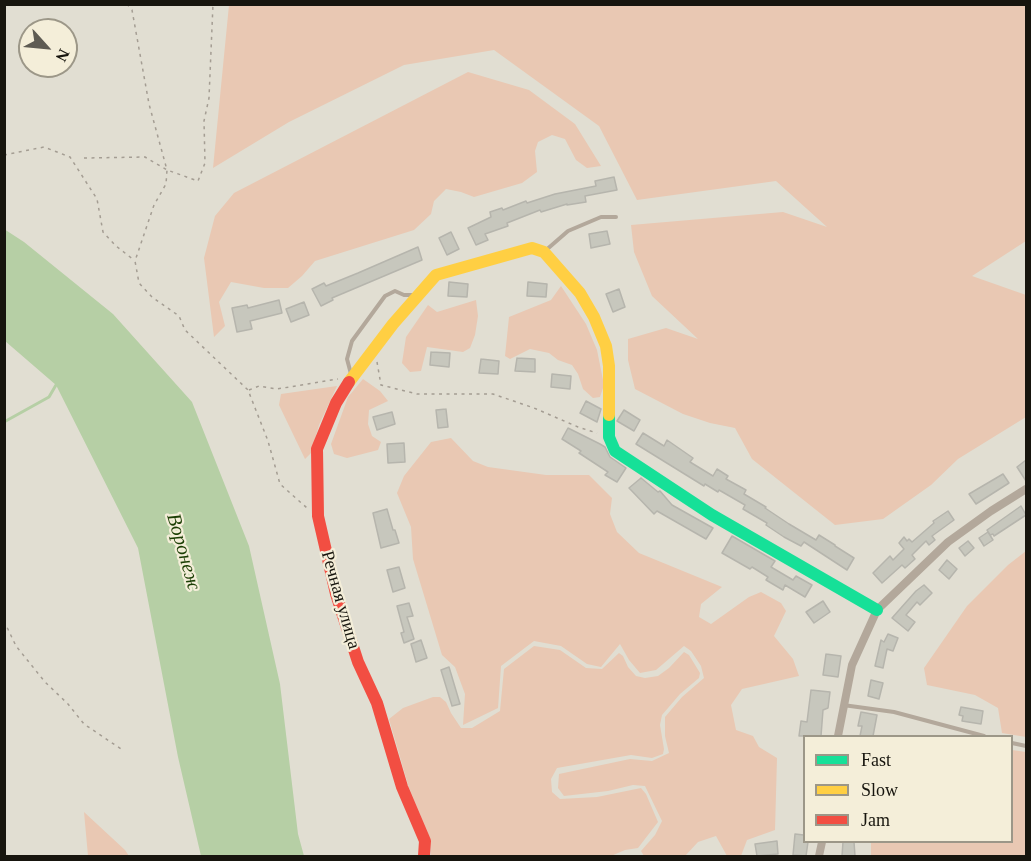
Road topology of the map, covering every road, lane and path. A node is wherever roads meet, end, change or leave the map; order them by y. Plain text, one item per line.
1 (127, 4) edge
2 (213, 4) edge
3 (4, 155) edge
4 (84, 158) dead end
5 (167, 170) junction
6 (616, 217) dead end
7 (544, 252) junction
8 (135, 261) junction
9 (418, 295) junction
10 (375, 349) junction
11 (352, 378) junction
12 (248, 390) junction
13 (609, 437) junction
14 (1026, 489) edge
15 (318, 516) junction
16 (877, 610) junction
17 (4, 621) edge
18 (843, 705) junction
19 (838, 735) edge
20 (980, 735) edge
21 (124, 751) dead end
22 (424, 856) edge

1 - 5 path
2 - 5 path
3 - 8 path
4 - 5 path
5 - 8 path
6 - 7 lane
7 - 9 street, Речная улица
7 - 13 street
8 - 12 path
9 - 10 street, Речная улица
9 - 11 lane
10 - 11 street, Речная улица
10 - 13 path
11 - 12 path
11 - 15 street, Речная улица
12 - 15 path
13 - 16 street
14 - 16 street
15 - 22 street, Речная улица
16 - 18 street
17 - 21 path
18 - 19 street
18 - 20 lane

